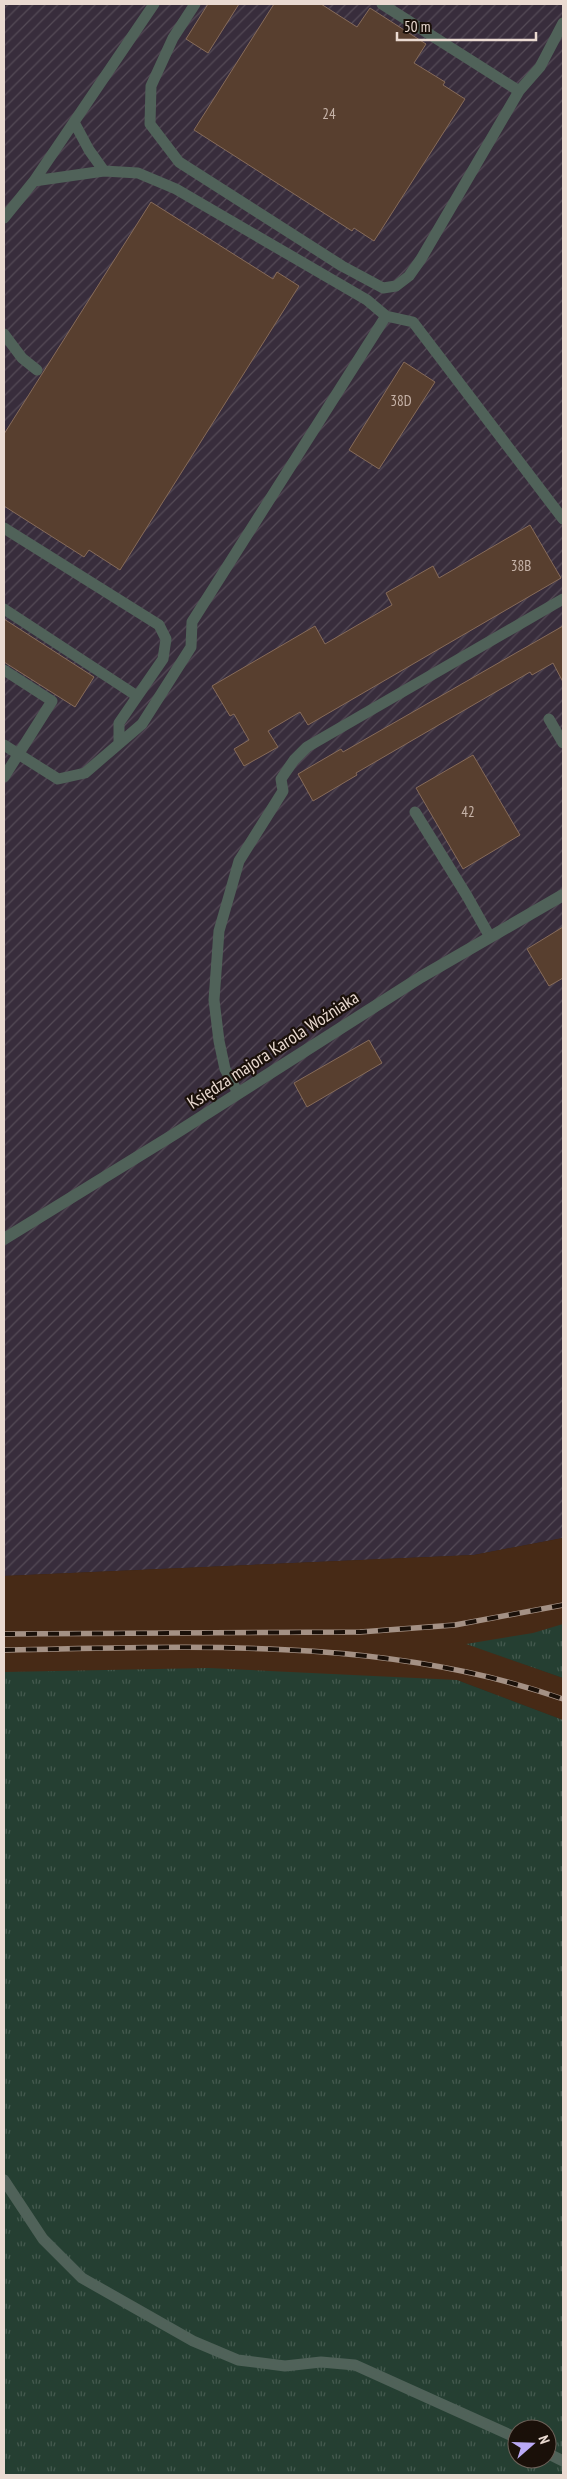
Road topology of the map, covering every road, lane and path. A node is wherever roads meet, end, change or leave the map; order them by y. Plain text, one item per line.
1 (154, 4) edge
2 (195, 4) edge
3 (382, 4) edge
4 (563, 23) edge
5 (519, 91) junction
6 (74, 122) junction
7 (104, 171) junction
8 (34, 181) junction
9 (4, 218) edge
10 (386, 316) junction
11 (4, 334) edge
12 (37, 370) dead end
13 (563, 519) edge
14 (4, 528) edge
15 (563, 599) edge
16 (4, 609) edge
17 (4, 670) edge
18 (137, 696) junction
19 (549, 719) dead end
20 (119, 743) junction
21 (563, 743) edge
22 (4, 745) edge
23 (19, 755) junction
24 (4, 777) edge
25 (414, 812) dead end
26 (563, 895) edge
27 (490, 937) junction
28 (238, 1093) junction
29 (4, 1239) edge
30 (4, 2180) edge
31 (507, 2433) edge

1 - 6 lane
2 - 5 lane
3 - 5 lane
4 - 5 lane
6 - 7 lane
6 - 8 lane
7 - 8 lane
7 - 10 lane
8 - 9 lane
10 - 13 lane
10 - 20 lane
11 - 12 lane
14 - 18 lane
15 - 28 lane
16 - 18 lane
17 - 23 lane
18 - 20 lane
19 - 21 lane
20 - 23 lane
22 - 23 lane
23 - 24 lane
25 - 27 lane
26 - 27 street, Księdza majora Karola Woźniaka
27 - 28 street, Księdza majora Karola Woźniaka
28 - 29 street, Księdza majora Karola Woźniaka
30 - 31 lane

